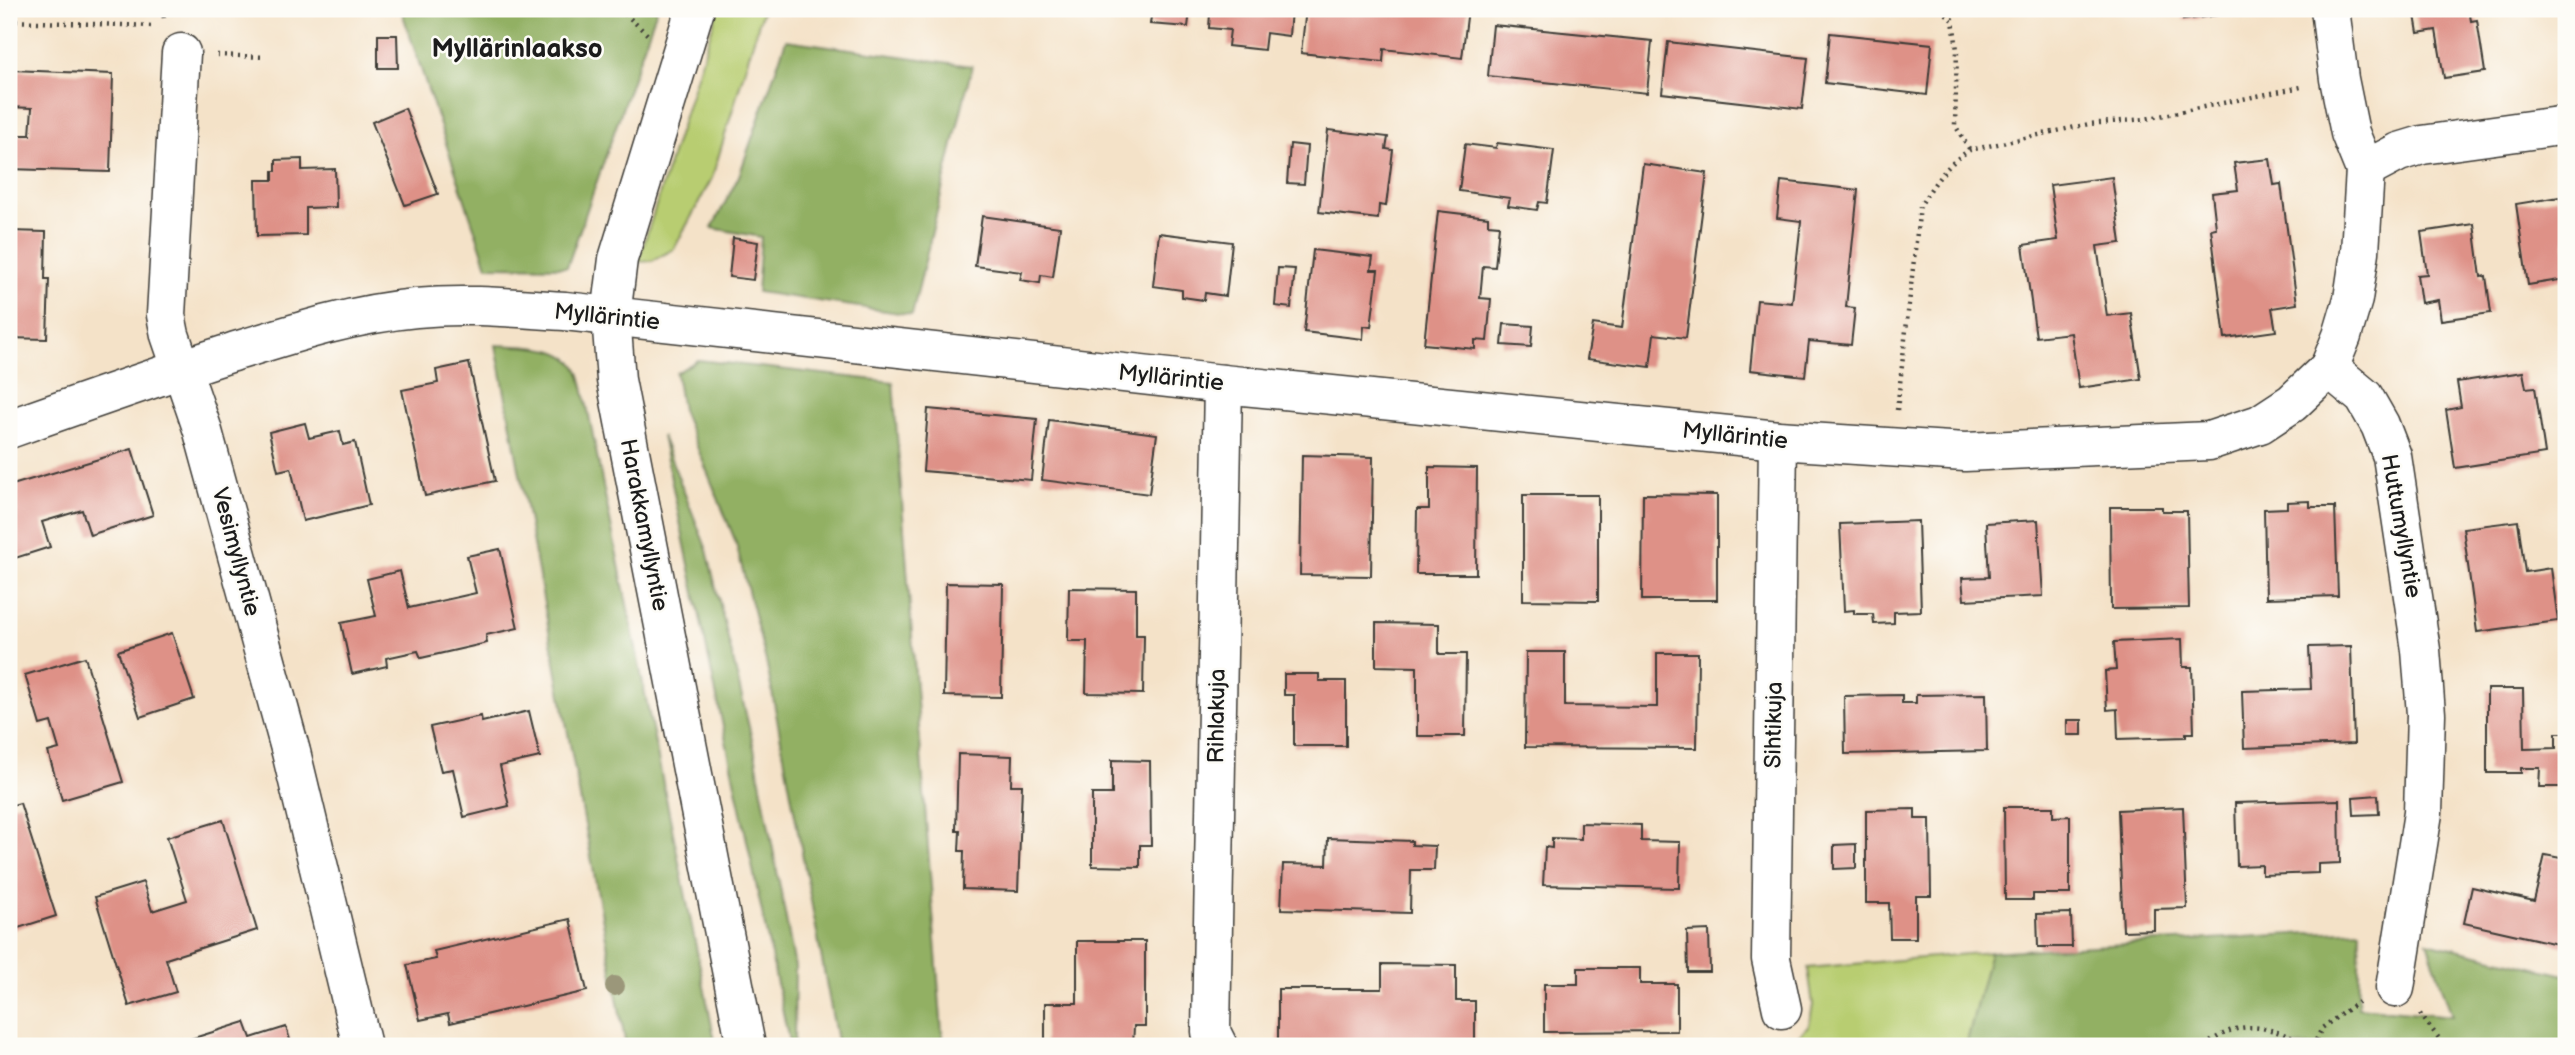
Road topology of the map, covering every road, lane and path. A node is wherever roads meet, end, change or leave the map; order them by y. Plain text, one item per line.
1 (620, 9) edge
2 (695, 9) edge
3 (1689, 9) edge
4 (1737, 9) edge
5 (1941, 9) edge
6 (2330, 9) edge
7 (9, 21) edge
8 (173, 40) junction
9 (658, 44) dead end
10 (265, 57) dead end
11 (2339, 79) junction
12 (2566, 125) edge
13 (1970, 150) junction
14 (2365, 170) junction
15 (611, 316) junction
16 (2329, 368) junction
17 (181, 369) junction
18 (1223, 384) junction
19 (9, 429) edge
20 (1778, 440) junction
21 (1893, 449) junction
22 (2395, 988) joint
23 (1782, 1009) dead end
24 (2566, 1041) edge
25 (362, 1046) edge
26 (746, 1046) edge
27 (1219, 1046) edge
28 (2205, 1046) edge
29 (2313, 1046) edge
30 (2490, 1046) edge

1 - 9 path
2 - 15 street, Harakkamyllyntie
3 - 4 path
5 - 13 path
6 - 11 street
7 - 8 path
8 - 10 path
8 - 17 street, Vesimyllyntie
11 - 13 path
11 - 14 street
12 - 14 street
13 - 21 path
14 - 16 street
15 - 17 street, Myllärintie
15 - 18 street, Myllärintie
15 - 26 street, Harakkamyllyntie
16 - 21 street, Myllärintie
16 - 22 street, Huttumyllyntie
17 - 19 street, Myllärintie
17 - 25 street, Vesimyllyntie
18 - 20 street, Myllärintie
18 - 27 street, Rihlakuja
20 - 21 street, Myllärintie
20 - 23 street, Sihtikuja
22 - 29 path
24 - 30 path
28 - 29 path

